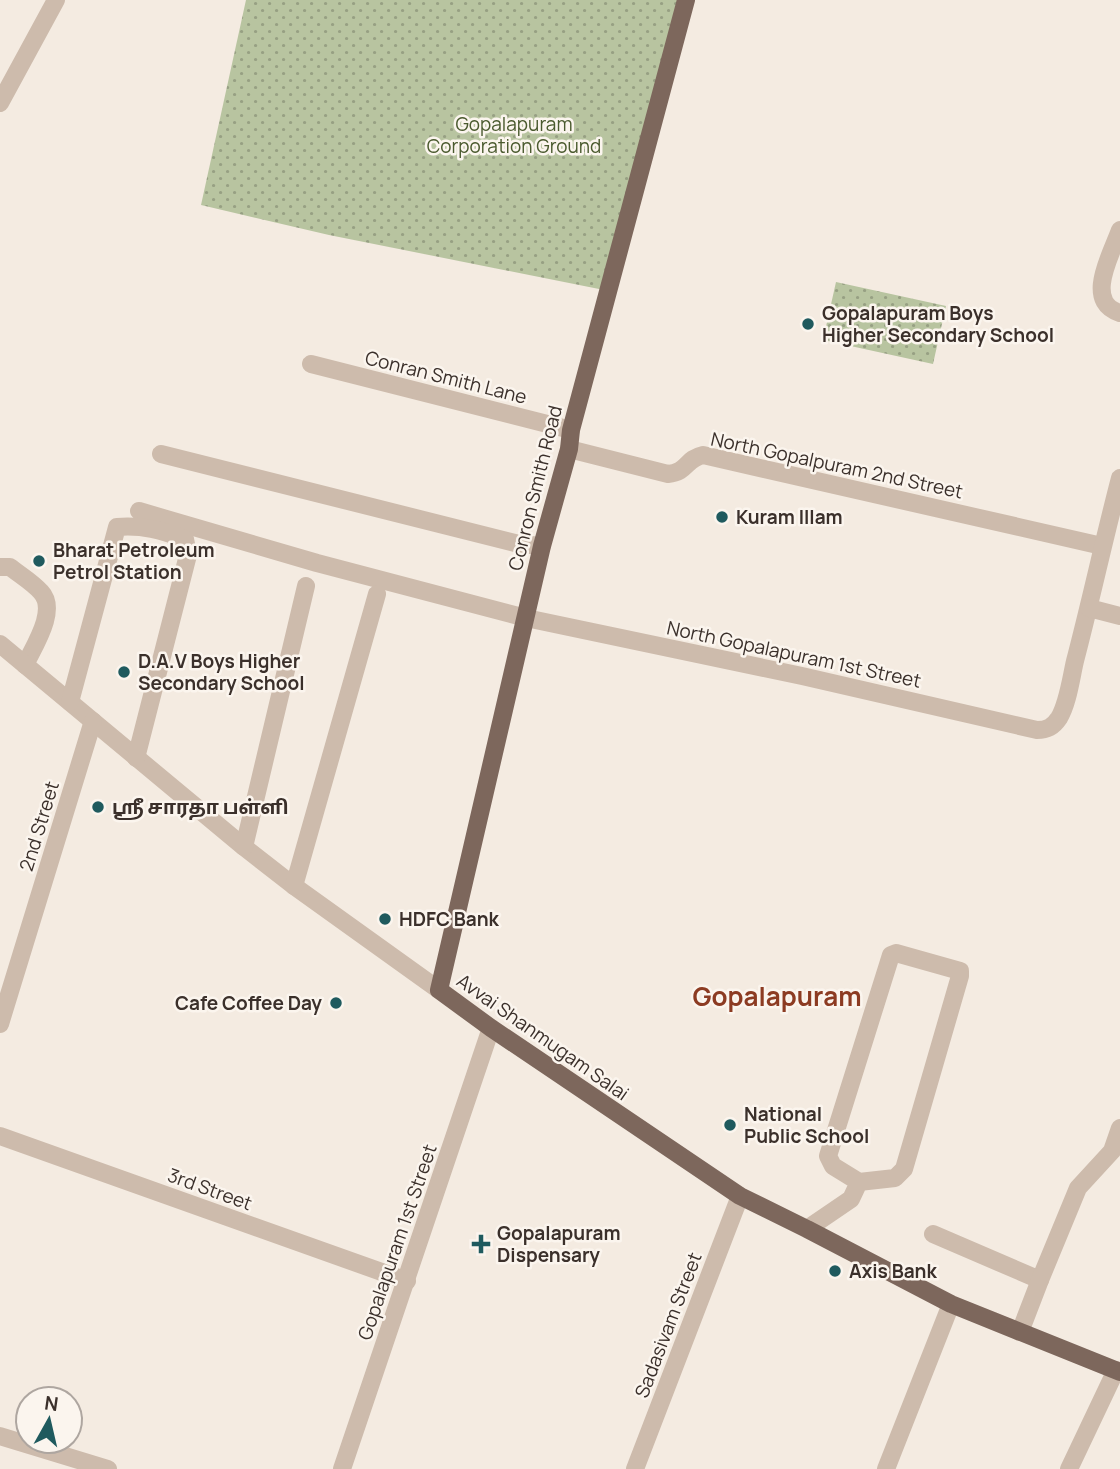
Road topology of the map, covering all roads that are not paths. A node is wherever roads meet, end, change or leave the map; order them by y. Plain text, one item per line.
1 (56, 0) edge
2 (686, 0) edge
3 (1, 97) edge
4 (1120, 230) edge
5 (1120, 313) edge
6 (311, 364) dead end
7 (571, 430) junction
8 (569, 449) junction
9 (161, 454) dead end
10 (1120, 478) edge
11 (139, 511) dead end
12 (542, 546) junction
13 (1102, 546) junction
14 (0, 567) edge
15 (306, 586) dead end
16 (377, 594) dead end
17 (1089, 608) junction
18 (1120, 616) edge
19 (526, 618) junction
20 (0, 644) edge
21 (25, 665) junction
22 (70, 702) junction
23 (93, 721) junction
24 (136, 758) junction
25 (244, 847) junction
26 (294, 886) junction
27 (439, 990) junction
28 (0, 1024) edge
29 (491, 1028) junction
30 (1120, 1129) edge
31 (0, 1136) edge
32 (859, 1182) junction
33 (740, 1196) junction
34 (807, 1229) junction
35 (933, 1234) dead end
36 (407, 1280) junction
37 (1040, 1280) junction
38 (951, 1304) junction
39 (1020, 1332) junction
40 (1118, 1371) edge
41 (0, 1436) edge
42 (108, 1469) edge
43 (342, 1469) edge
44 (635, 1469) edge
45 (886, 1469) edge
46 (1069, 1469) edge

1 - 3 street
2 - 7 main road, Conron Smith Road
4 - 5 street
6 - 7 street, Conran Smith Lane
7 - 8 main road, Conron Smith Road
8 - 12 main road, Conron Smith Road
8 - 13 street, North Gopalpuram 2nd Street
9 - 12 street
10 - 13 street
11 - 19 street, North Gopalapuram 1st Street
12 - 19 main road, Conron Smith Road
13 - 17 street
14 - 21 street
15 - 25 street
16 - 26 street
17 - 18 street
17 - 19 street, North Gopalapuram 1st Street
19 - 27 main road, Conron Smith Road
20 - 21 street, Avvai Shanmugam Salai
21 - 22 street, Avvai Shanmugam Salai
22 - 23 street, Avvai Shanmugam Salai
22 - 24 street
23 - 24 street, Avvai Shanmugam Salai
23 - 28 street, 2nd Street
24 - 25 street, Avvai Shanmugam Salai
25 - 26 street, Avvai Shanmugam Salai
26 - 27 street, Avvai Shanmugam Salai
27 - 29 main road, Avvai Shanmugam Salai
29 - 33 main road, Avvai Shanmugam Salai
29 - 36 street, Gopalapuram 1st Street
30 - 37 street
31 - 36 street, 3rd Street
32 - 32 street
32 - 34 street
33 - 34 main road, Avvai Shanmugam Salai
33 - 44 street, Sadasivam Street
34 - 38 main road, Avvai Shanmugam Salai
35 - 37 street
36 - 43 street, Gopalapuram 1st Street
37 - 39 street
38 - 39 main road, Avvai Shanmugam Salai
38 - 45 street
39 - 40 main road, Avvai Shanmugam Salai
40 - 46 street
41 - 42 street

